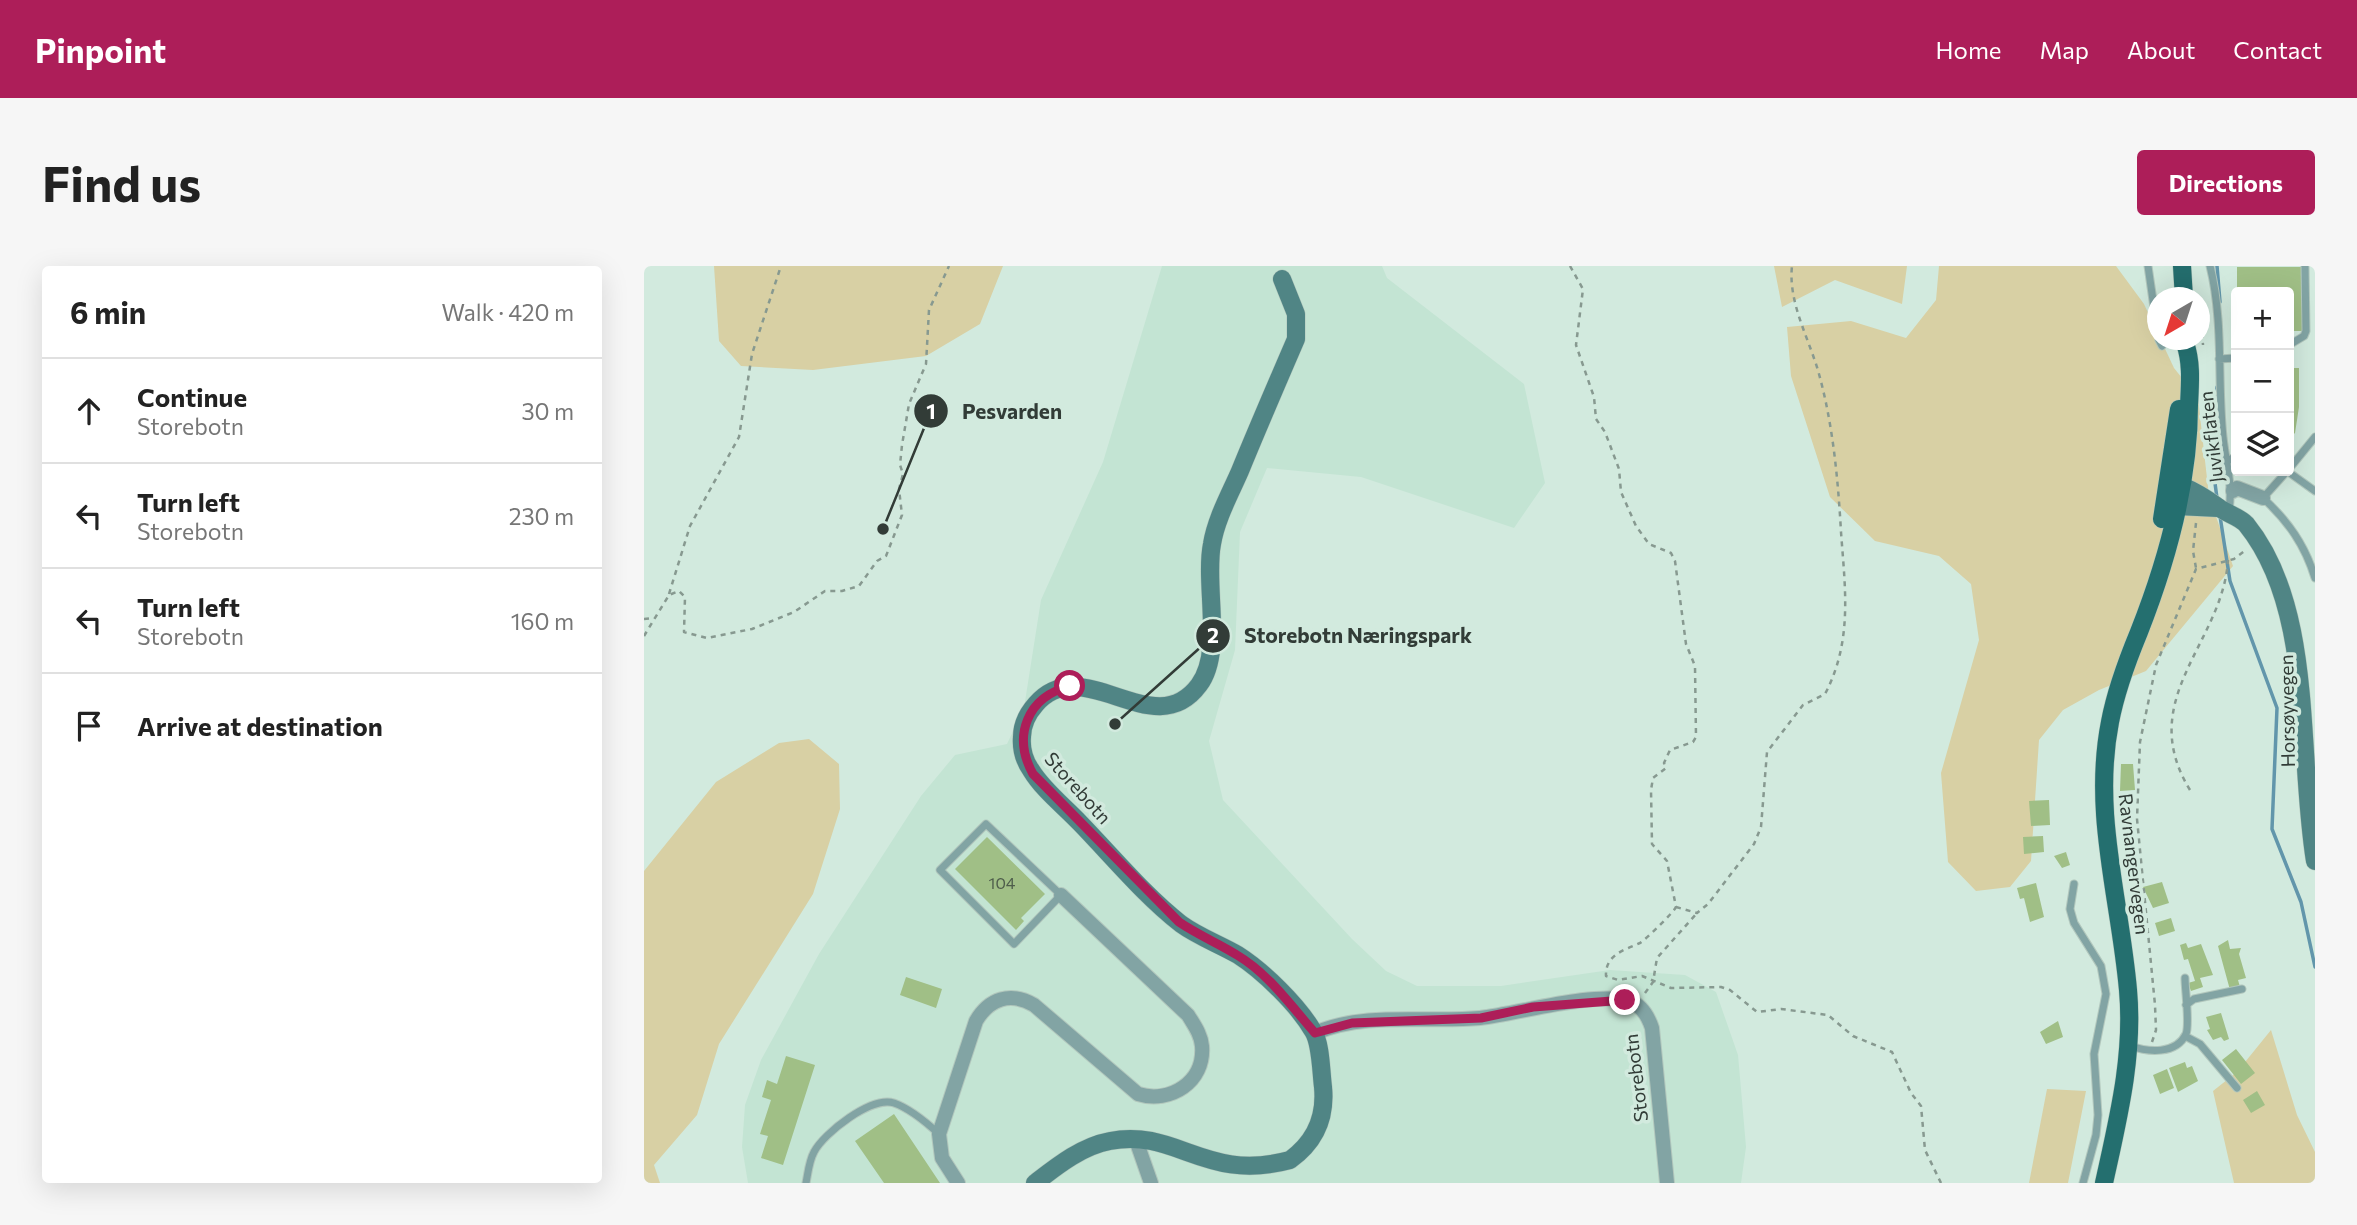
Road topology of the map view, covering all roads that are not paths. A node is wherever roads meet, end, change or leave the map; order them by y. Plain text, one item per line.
1 (2147, 266) edge
2 (2182, 266) edge
3 (2210, 266) edge
4 (2305, 266) edge
5 (1282, 279) dead end
6 (2150, 287) edge
7 (2183, 287) edge
8 (2294, 342) edge
9 (2184, 350) edge
10 (2231, 358) edge
11 (2219, 359) junction
12 (2315, 437) edge
13 (2231, 459) edge
14 (2226, 462) junction
15 (2294, 463) edge
16 (2294, 475) edge
17 (2283, 476) edge
18 (2233, 491) junction
19 (2315, 491) edge
20 (2175, 495) junction
21 (2263, 498) junction
22 (2223, 510) junction
23 (2315, 578) edge
24 (2315, 861) edge
25 (2074, 884) dead end
26 (1061, 895) junction
27 (2185, 978) dead end
28 (2242, 989) dead end
29 (2186, 1005) junction
30 (1315, 1033) junction
31 (2185, 1036) junction
32 (2129, 1045) junction
33 (2237, 1088) dead end
34 (939, 1134) junction
35 (1137, 1143) junction
36 (806, 1183) edge
37 (958, 1183) edge
38 (1035, 1183) edge
39 (1151, 1183) edge
40 (1667, 1183) edge
41 (2083, 1183) edge
42 (2104, 1183) edge

1 - 6 lane
2 - 7 main road
3 - 11 lane, Juvikflaten
4 - 8 lane
5 - 30 street, Storebotn
9 - 20 main road, Ravnangervegen
10 - 11 lane
11 - 14 lane, Juvikflaten
12 - 15 lane
13 - 14 lane
14 - 18 lane, Juvikflaten
16 - 19 lane
17 - 21 lane
18 - 21 street
18 - 22 lane, Juvikflaten
20 - 22 street
20 - 32 main road, Ravnangervegen
21 - 23 lane
22 - 24 street, Horsøyvegen
25 - 41 lane
26 - 26 lane
26 - 34 street
27 - 29 lane
28 - 29 lane
29 - 31 lane
30 - 35 street
30 - 40 street, Storebotn
31 - 32 lane
31 - 33 lane
32 - 42 main road, Ravnangervegen
34 - 36 lane
34 - 37 street
35 - 38 street
35 - 39 street

